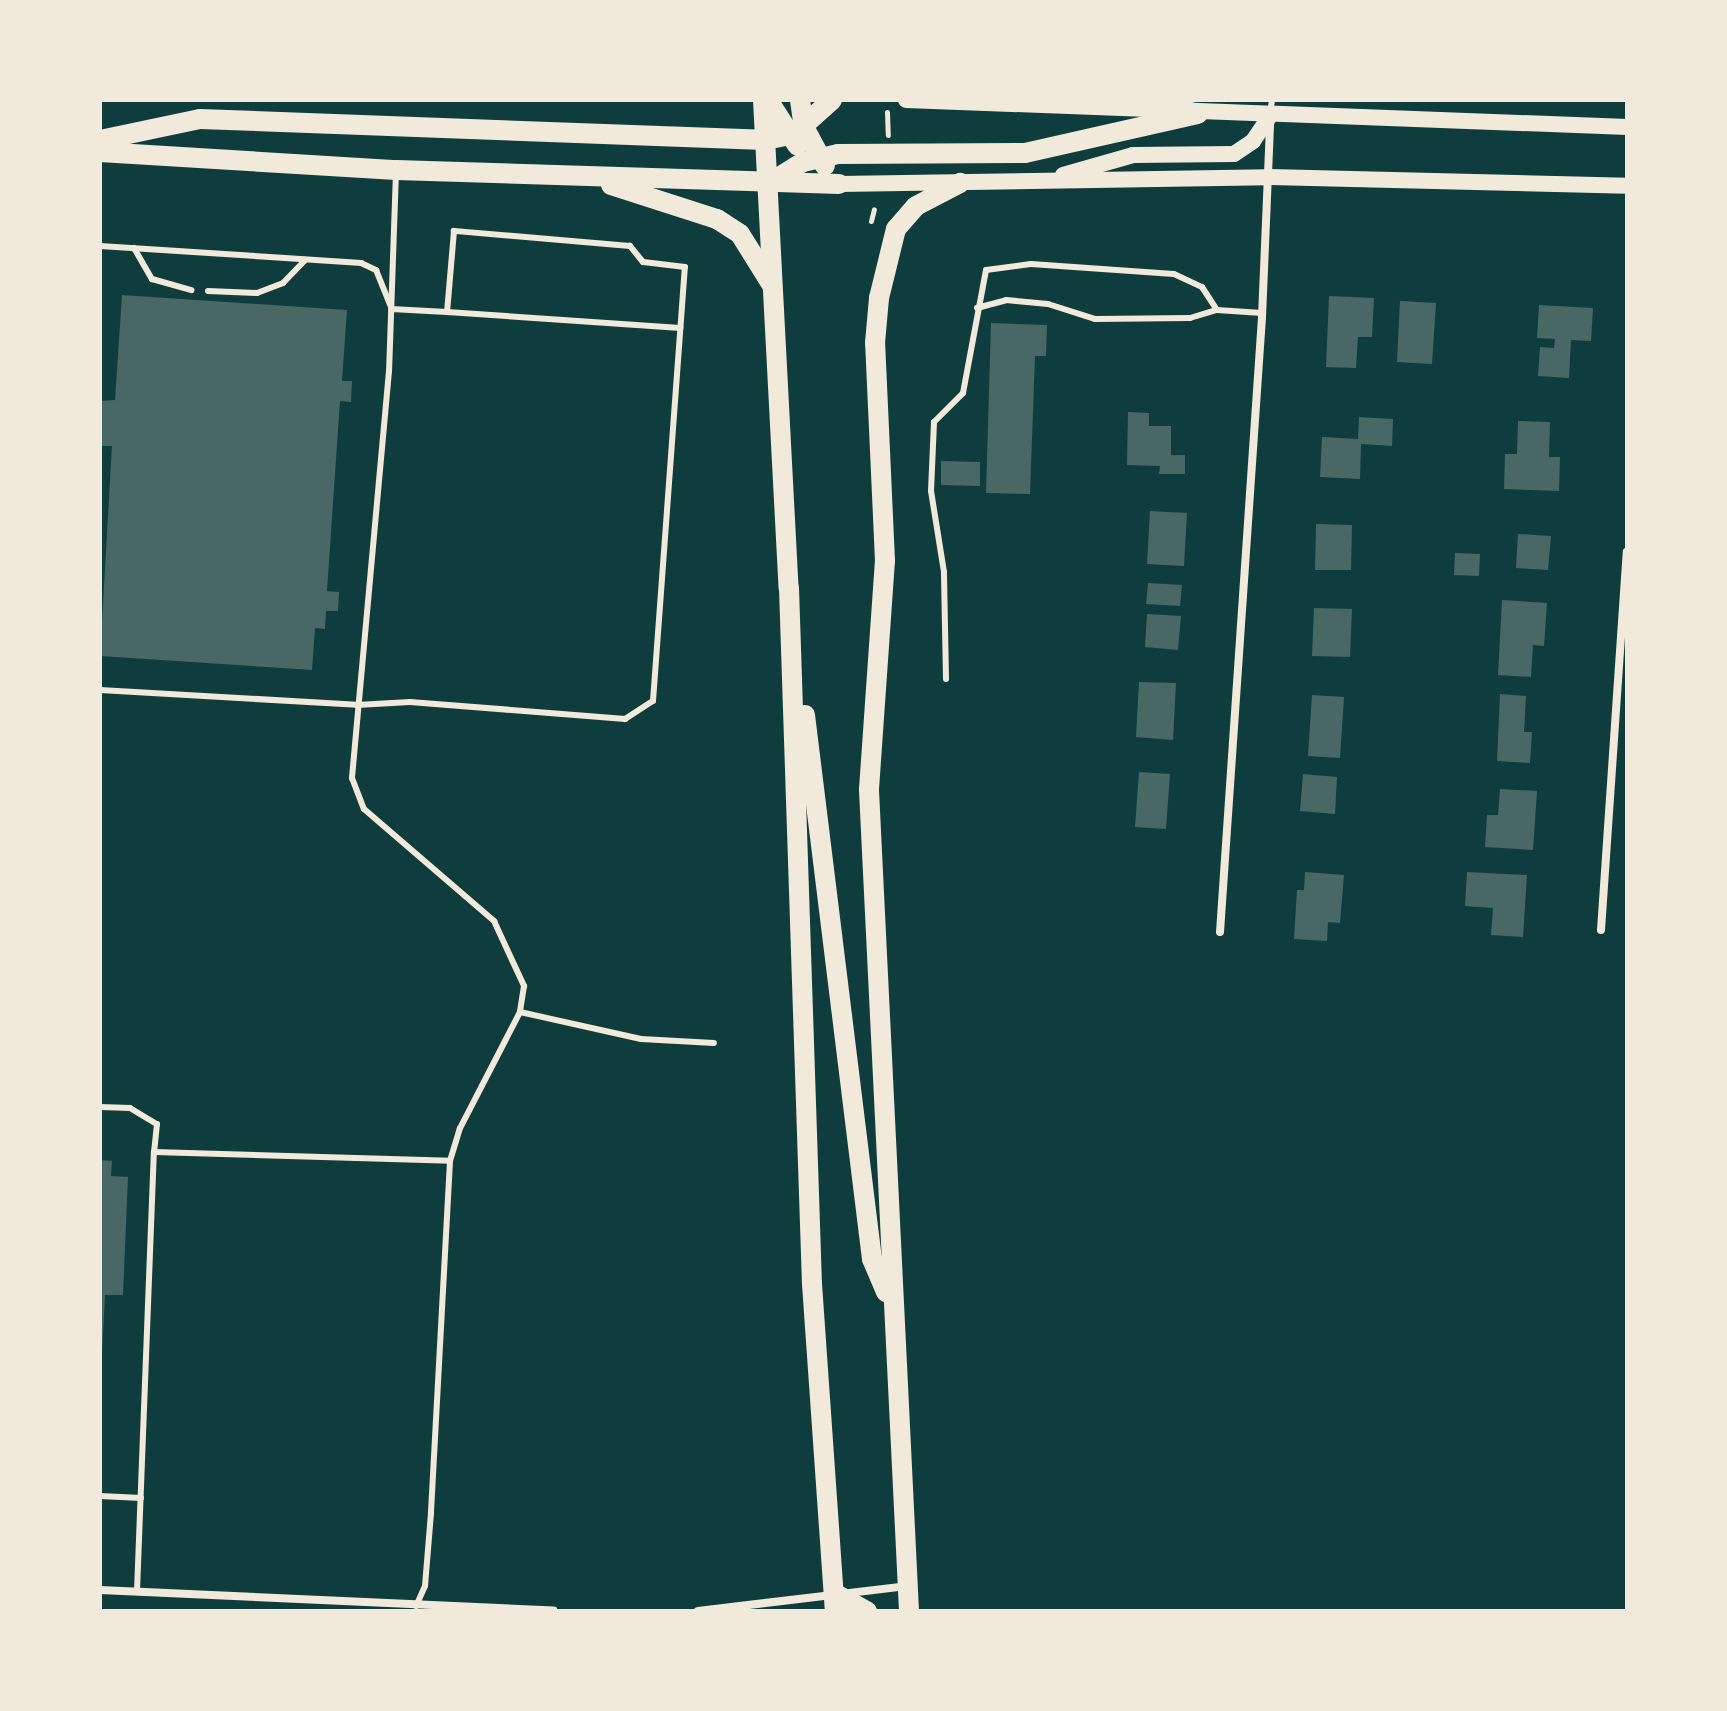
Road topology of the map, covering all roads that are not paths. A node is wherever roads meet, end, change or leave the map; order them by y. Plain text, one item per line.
1 (766, 100) edge
2 (800, 100) edge
3 (832, 100) edge
4 (906, 100) edge
5 (1151, 100) edge
6 (1271, 108) edge
7 (1198, 114) junction
8 (1627, 127) edge
9 (799, 130) junction
10 (100, 140) edge
11 (766, 140) junction
12 (100, 152) edge
13 (810, 159) junction
14 (396, 170) junction
15 (584, 177) junction
16 (1267, 177) junction
17 (1040, 181) junction
18 (807, 183) junction
19 (960, 183) junction
20 (768, 184) junction
21 (839, 184) junction
22 (1627, 186) edge
23 (100, 246) edge
24 (134, 248) junction
25 (305, 260) junction
26 (772, 284) junction
27 (191, 290) dead end
28 (208, 291) dead end
29 (977, 308) junction
30 (391, 309) junction
31 (1217, 310) junction
32 (447, 312) junction
33 (1262, 313) junction
34 (680, 328) junction
35 (1627, 552) edge
36 (789, 588) junction
37 (946, 679) dead end
38 (100, 690) edge
39 (357, 705) junction
40 (1601, 930) dead end
41 (1220, 932) dead end
42 (520, 1012) junction
43 (714, 1043) dead end
44 (100, 1107) edge
45 (154, 1152) junction
46 (450, 1161) junction
47 (893, 1308) junction
48 (100, 1496) edge
49 (141, 1498) junction
50 (907, 1586) junction
51 (100, 1590) edge
52 (137, 1591) junction
53 (834, 1602) edge
54 (416, 1608) edge
55 (554, 1611) edge
56 (698, 1611) edge
57 (867, 1611) edge
58 (909, 1611) edge

1 - 9 main road
1 - 11 main road
2 - 9 main road
3 - 9 main road
4 - 7 main road
5 - 7 main road
6 - 7 main road
6 - 8 main road
6 - 16 street
6 - 17 main road
7 - 13 main road
9 - 11 main road
9 - 13 main road
10 - 11 main road
11 - 20 main road
12 - 14 main road
13 - 18 main road
13 - 20 main road
13 - 21 main road
14 - 15 main road
14 - 30 lane
15 - 20 main road
15 - 26 main road
16 - 17 main road
16 - 22 main road
16 - 33 street
17 - 19 main road
18 - 20 main road
18 - 21 main road
19 - 21 main road
19 - 47 main road
20 - 26 main road
23 - 24 lane
24 - 25 lane
24 - 27 lane
25 - 28 lane
25 - 30 lane
26 - 36 main road
29 - 31 lane
29 - 31 lane
29 - 37 lane
30 - 32 lane
30 - 39 lane
31 - 33 lane
32 - 34 lane
32 - 34 lane
33 - 41 street
34 - 39 lane
35 - 40 street
36 - 47 main road
36 - 53 main road
38 - 39 lane
39 - 42 lane
42 - 43 lane
42 - 46 lane
44 - 45 lane
45 - 46 lane
45 - 49 lane
46 - 54 lane
47 - 50 main road
48 - 49 lane
49 - 52 lane
50 - 53 street
50 - 58 main road
51 - 52 street
52 - 54 street
53 - 56 street
53 - 57 main road
54 - 55 street

